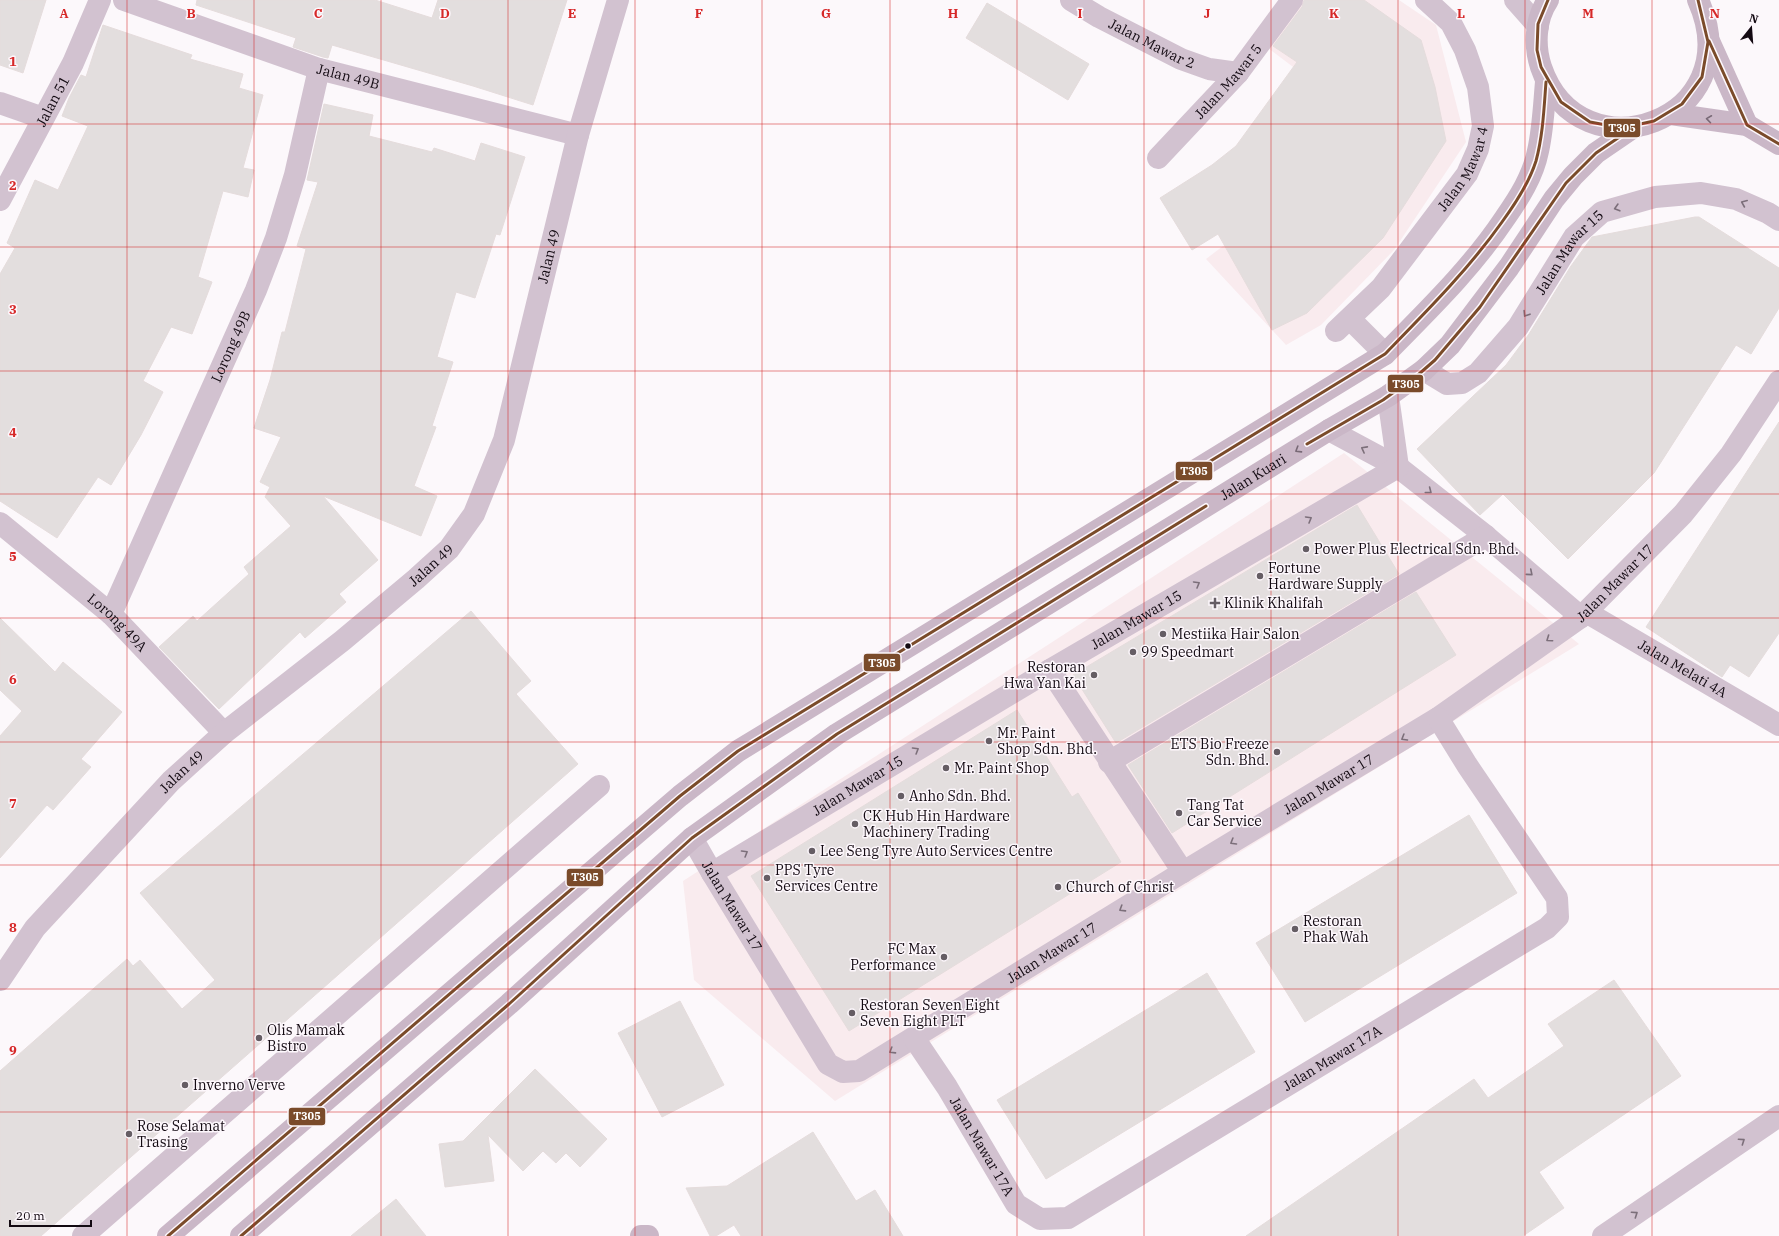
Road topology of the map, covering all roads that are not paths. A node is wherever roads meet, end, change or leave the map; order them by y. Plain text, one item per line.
1 (100, 0) edge
2 (124, 0) edge
3 (618, 0) edge
4 (1071, 0) edge
5 (1292, 0) edge
6 (1426, 0) edge
7 (1515, 0) edge
8 (1548, 0) edge
9 (1698, 0) edge
10 (1538, 26) junction
11 (1709, 41) junction
12 (319, 69) junction
13 (1238, 73) junction
14 (1546, 82) junction
15 (0, 103) edge
16 (1671, 114) junction
17 (43, 118) junction
18 (1747, 125) junction
19 (1634, 127) junction
20 (578, 135) junction
21 (1779, 144) edge
22 (1158, 158) dead end
23 (0, 200) edge
24 (1779, 220) edge
25 (1384, 354) junction
26 (1424, 370) junction
27 (1779, 381) edge
28 (1388, 396) junction
29 (1329, 430) junction
30 (1398, 467) junction
31 (0, 523) edge
32 (1486, 536) junction
33 (111, 614) junction
34 (1583, 615) junction
35 (1050, 670) junction
36 (1438, 718) junction
37 (1779, 724) edge
38 (224, 733) junction
39 (1109, 762) junction
40 (599, 786) dead end
41 (692, 838) junction
42 (1183, 872) junction
43 (712, 873) junction
44 (0, 980) edge
45 (914, 1038) junction
46 (1779, 1116) edge
47 (83, 1236) edge
48 (168, 1236) edge
49 (242, 1236) edge
50 (641, 1236) edge
51 (648, 1236) edge
52 (1603, 1236) edge

1 - 17 street, Jalan 51
2 - 12 street, Jalan 49B
3 - 20 street, Jalan 49
4 - 13 street, Jalan Mawar 2
5 - 13 street, Jalan Mawar 5
6 - 25 street, Jalan Mawar 4
7 - 10 street
8 - 10 street
9 - 11 street
10 - 14 street
11 - 16 street
11 - 18 street
12 - 20 street, Jalan 49B
12 - 33 street, Lorong 49B
13 - 22 street, Jalan Mawar 5
14 - 19 street
14 - 25 street
15 - 17 street
18 -> 16 street
16 - 19 street
17 - 23 street, Jalan 51
18 - 21 street
19 - 26 street, Jalan Kuari
20 - 38 street, Jalan 49
24 -> 26 street, Jalan Mawar 15
25 - 48 street
26 - 28 street, Jalan Kuari
27 - 34 street, Jalan Mawar 17
28 - 29 street, Jalan Kuari
28 - 30 street
30 -> 29 street, Jalan Mawar 17
29 -> 41 street, Jalan Kuari
30 -> 32 street, Jalan Mawar 17
35 -> 30 street, Jalan Mawar 15
31 - 33 street, Lorong 49A
32 -> 34 street, Jalan Mawar 17
32 - 39 street
33 - 38 street, Lorong 49A
34 -> 36 street, Jalan Mawar 17
34 - 37 street, Jalan Melati 4A
35 - 39 street
43 -> 35 street, Jalan Mawar 15
36 -> 42 street, Jalan Mawar 17
36 - 45 street, Jalan Mawar 17A
38 - 44 street, Jalan 49
39 - 42 street
40 - 47 street
41 - 43 street, Jalan Mawar 17
41 - 49 street, Jalan Kuari
42 -> 45 street, Jalan Mawar 17
45 -> 43 street, Jalan Mawar 17
52 -> 46 street
50 - 51 street

